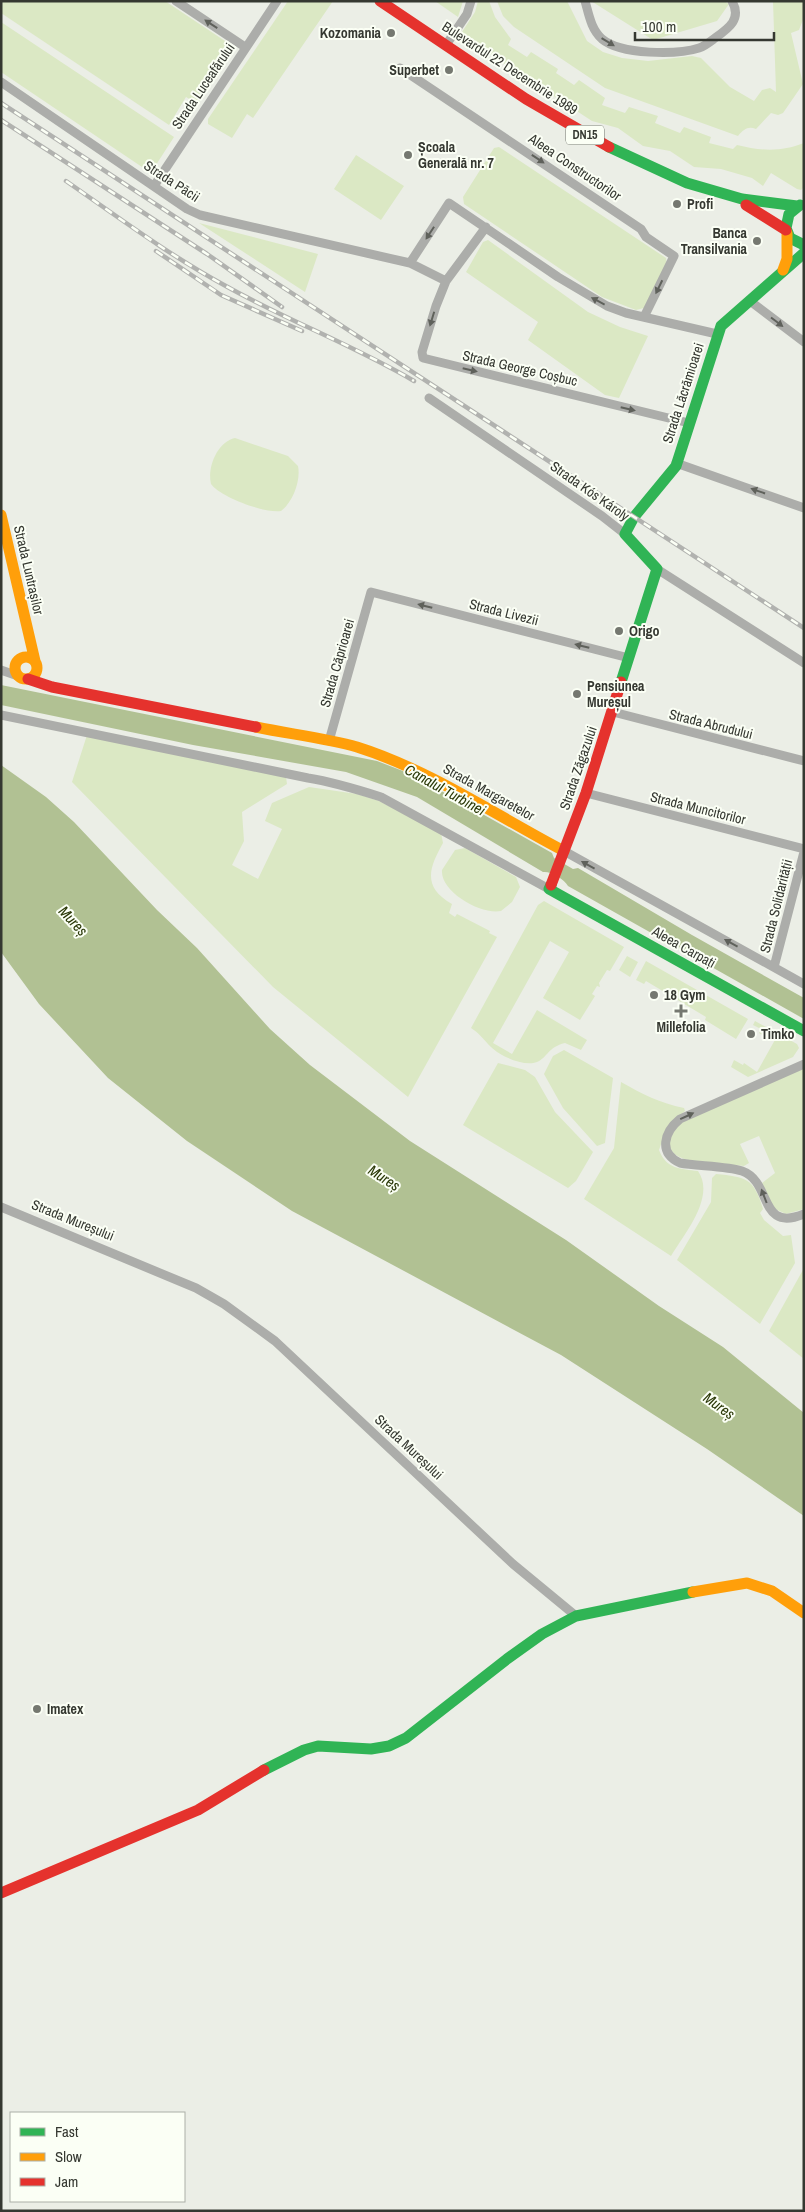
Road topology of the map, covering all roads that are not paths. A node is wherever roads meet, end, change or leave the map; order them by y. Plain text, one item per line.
1 (176, 1) edge
2 (277, 1) edge
3 (380, 1) edge
4 (471, 1) edge
5 (585, 1) edge
6 (732, 1) edge
7 (446, 45) junction
8 (246, 48) junction
9 (400, 68) dead end
10 (1, 82) edge
11 (154, 186) junction
12 (738, 200) junction
13 (801, 204) edge
14 (486, 226) junction
15 (786, 232) junction
16 (804, 245) edge
17 (804, 252) edge
18 (410, 263) junction
19 (782, 273) junction
20 (446, 281) junction
21 (750, 301) junction
22 (644, 317) junction
23 (717, 334) junction
24 (804, 342) edge
25 (430, 398) dead end
26 (689, 423) junction
27 (676, 463) junction
28 (804, 508) edge
29 (1, 516) edge
30 (625, 534) junction
31 (657, 569) junction
32 (371, 592) joint
33 (28, 632) junction
34 (629, 658) junction
35 (35, 661) junction
36 (804, 664) edge
37 (2, 670) edge
38 (23, 671) junction
39 (612, 712) junction
40 (1, 715) edge
41 (329, 741) junction
42 (804, 761) edge
43 (586, 794) junction
44 (804, 851) edge
45 (563, 856) junction
46 (551, 885) junction
47 (774, 968) junction
48 (804, 984) edge
49 (804, 1032) edge
50 (804, 1064) edge
51 (1, 1207) edge
52 (803, 1215) edge
53 (804, 1613) edge
54 (576, 1616) junction
55 (1, 1893) edge

8 -> 1 street
2 - 8 street, Strada Luceafărului
3 - 7 street, Bulevardul 22 Decembrie 1989 / DN15
4 - 7 street
5 -> 6 street
7 - 12 street, Bulevardul 22 Decembrie 1989 / DN15
8 - 11 street, Strada Luceafărului
9 -> 22 street, Aleea Constructorilor
10 - 11 street, Strada Păcii
11 - 18 street, Strada Păcii
12 - 13 street, Bulevardul 22 Decembrie 1989 / DN15
12 - 15 street, Bulevardul 22 Decembrie 1989 / DN15
13 - 15 street, Bulevardul 22 Decembrie 1989 / DN15
14 -> 18 street
14 - 20 street, Strada George Coșbuc
22 -> 14 street
15 - 16 street, Bulevardul 22 Decembrie 1989 / DN15
15 - 19 street
17 - 19 street, Strada Lăcrămioarei
18 - 20 street
19 - 21 street, Strada Lăcrămioarei
20 -> 26 street, Strada George Coșbuc
21 - 23 street, Strada Lăcrămioarei
21 -> 24 street
22 - 23 street
23 - 26 street, Strada Lăcrămioarei
25 - 30 street, Strada Kós Károly
26 - 27 street, Strada Lăcrămioarei
28 -> 27 street
27 - 30 street, Strada Lăcrămioarei
29 - 33 street, Strada Luntrașilor
30 - 31 street, Strada Kós Károly
31 - 34 street, Strada Zăgazului
31 - 36 street, Strada Kós Károly
34 -> 32 street, Strada Livezii
32 - 41 street, Strada Căprioarei
33 - 35 street, Strada Luntrașilor
33 - 38 street, Strada Luntrașilor
34 - 39 street, Strada Zăgazului
35 - 38 street, Strada Luntrașilor
35 - 38 street
37 - 38 street
38 - 41 street, Strada Margaretelor
39 - 42 street, Strada Abrudului
39 - 43 street, Strada Zăgazului
40 - 46 street
41 - 45 street, Strada Margaretelor
43 - 44 street, Strada Muncitorilor
43 - 45 street, Strada Zăgazului
44 - 47 street, Strada Solidarității
45 - 46 street, Strada Zăgazului
47 -> 45 street, Strada Margaretelor
46 - 49 street, Aleea Carpați
47 - 48 street, Strada Margaretelor
52 -> 50 street
51 - 54 street, Strada Mureșului
53 - 54 street
54 - 55 street

